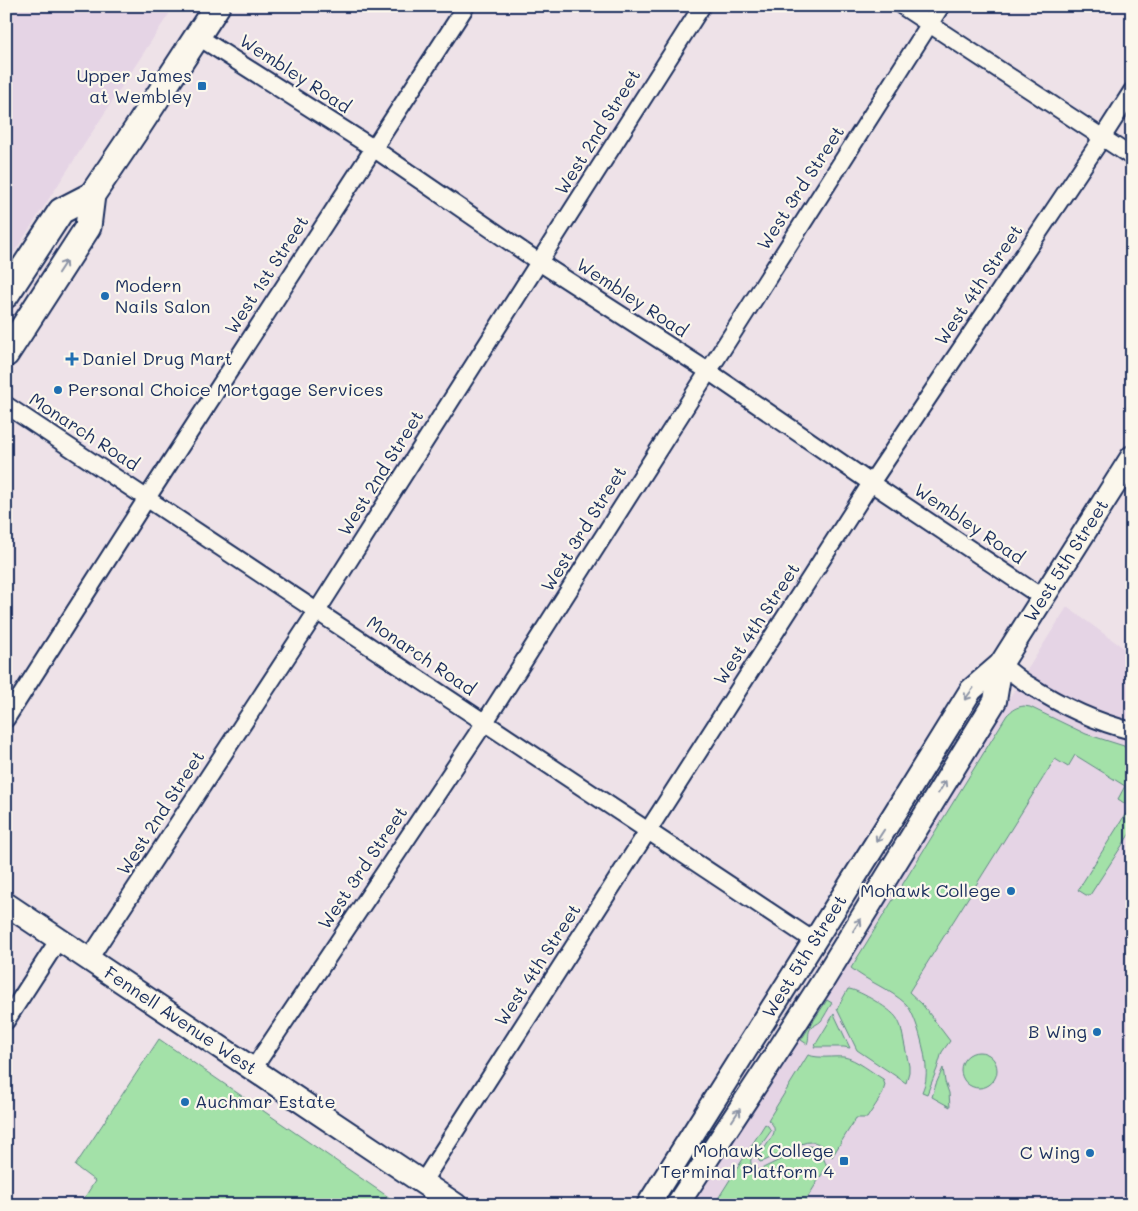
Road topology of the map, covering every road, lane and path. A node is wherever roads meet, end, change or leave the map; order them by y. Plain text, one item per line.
1 (216, 6) edge
2 (466, 6) edge
3 (702, 6) edge
4 (902, 6) edge
5 (941, 6) edge
6 (929, 24) junction
7 (197, 36) junction
8 (1132, 91) edge
9 (1102, 138) junction
10 (373, 148) junction
11 (1132, 157) edge
12 (92, 195) junction
13 (539, 262) junction
14 (6, 295) edge
15 (6, 354) edge
16 (708, 371) junction
17 (6, 405) edge
18 (1132, 457) edge
19 (871, 483) junction
20 (147, 498) junction
21 (1043, 598) junction
22 (317, 610) junction
23 (1001, 664) junction
24 (6, 719) edge
25 (485, 722) junction
26 (1132, 731) edge
27 (648, 831) junction
28 (6, 904) edge
29 (58, 939) junction
30 (814, 941) junction
31 (89, 959) junction
32 (6, 1021) edge
33 (253, 1069) junction
34 (422, 1183) junction
35 (456, 1205) edge
36 (648, 1205) edge
37 (677, 1205) edge

1 - 7 main road
2 - 10 street, West 1st Street
3 - 13 street, West 2nd Street
4 - 6 street
5 - 6 street, West 3rd Street
6 - 9 street
6 - 16 street, West 3rd Street
7 - 10 street, Wembley Road
7 - 12 main road
8 - 9 street, West 4th Street
9 - 11 street
9 - 19 street, West 4th Street
10 - 13 street, Wembley Road
10 - 20 street, West 1st Street
12 - 14 main road
15 -> 12 main road
13 - 16 street, Wembley Road
13 - 22 street, West 2nd Street
16 - 19 street, Wembley Road
16 - 25 street, West 3rd Street
17 - 20 street, Monarch Road
18 - 21 main road, West 5th Street
19 - 21 street, Wembley Road
19 - 27 street, West 4th Street
20 - 22 street, Monarch Road
20 - 24 street, West 1st Street
21 - 23 main road, West 5th Street
22 - 25 street, Monarch Road
22 - 31 street, West 2nd Street
23 - 26 street
23 -> 30 main road, West 5th Street
37 -> 23 main road, West 5th Street
25 - 27 street, Monarch Road
25 - 33 street, West 3rd Street
27 - 30 street, Monarch Road
27 - 34 street, West 4th Street
28 - 29 main road, Fennell Avenue West
29 - 31 main road, Fennell Avenue West
29 - 32 street
30 - 36 main road, West 5th Street
31 - 33 main road, Fennell Avenue West
33 - 34 main road, Fennell Avenue West
34 - 35 main road, Fennell Avenue West

